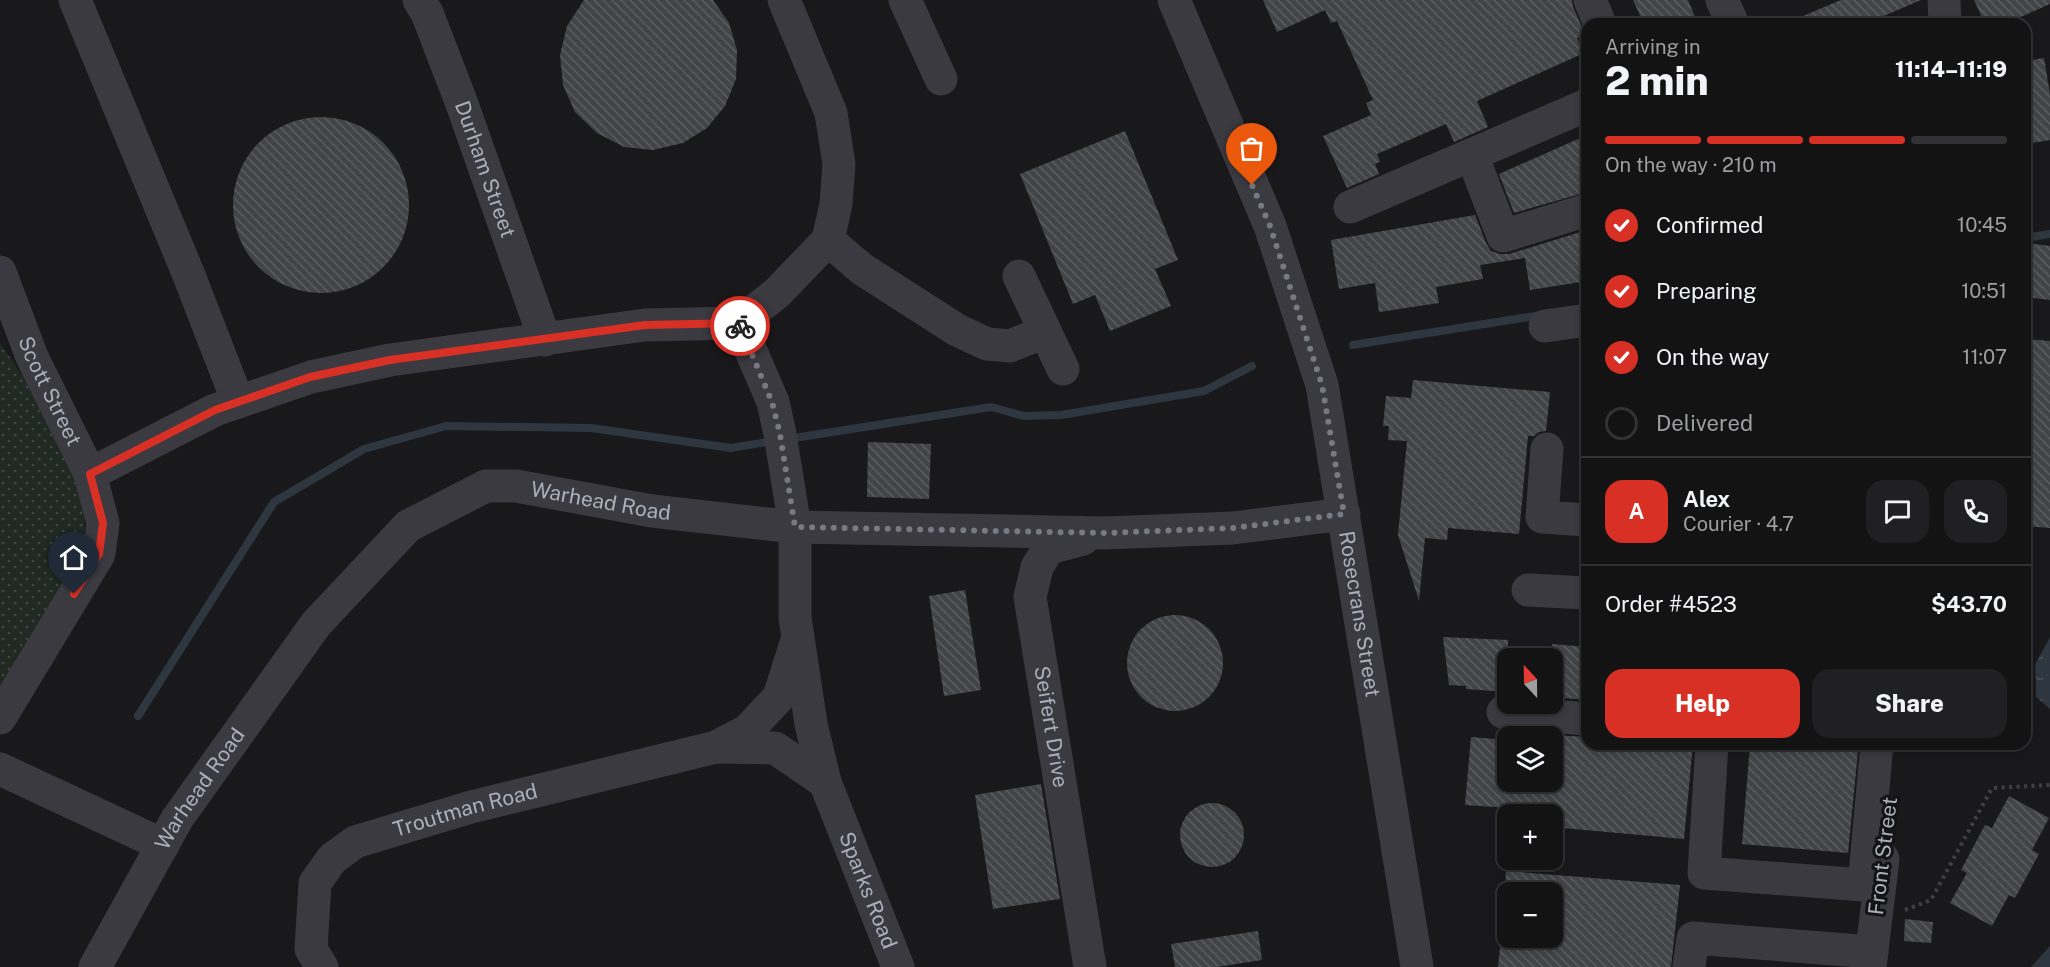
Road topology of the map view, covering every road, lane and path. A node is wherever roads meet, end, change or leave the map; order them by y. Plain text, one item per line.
1 (75, 0) edge
2 (419, 0) edge
3 (784, 0) edge
4 (905, 0) edge
5 (1174, 0) edge
6 (1590, 0) edge
7 (1722, 0) edge
8 (1944, 0) edge
9 (1598, 18) edge
10 (1730, 18) edge
11 (1945, 18) edge
12 (940, 79) dead end
13 (1581, 108) edge
14 (1472, 155) junction
15 (1350, 207) dead end
16 (1581, 212) edge
17 (828, 240) junction
18 (0, 272) edge
19 (1019, 276) dead end
20 (0, 321) edge
21 (1581, 321) edge
22 (739, 323) junction
23 (1545, 326) dead end
24 (1045, 332) junction
25 (545, 340) junction
26 (32, 357) junction
27 (1063, 369) dead end
28 (238, 402) junction
29 (1547, 449) dead end
30 (90, 474) junction
31 (1344, 514) junction
32 (1581, 520) edge
33 (795, 527) junction
34 (1105, 533) junction
35 (1528, 590) dead end
36 (1581, 593) edge
37 (798, 637) junction
38 (1527, 714) edge
39 (0, 718) edge
40 (1581, 718) edge
41 (716, 747) junction
42 (1712, 750) edge
43 (1876, 750) edge
44 (1895, 750) edge
45 (0, 769) edge
46 (825, 782) junction
47 (2050, 785) edge
48 (838, 814) joint
49 (163, 845) junction
50 (1903, 911) dead end
51 (1871, 959) edge
52 (95, 967) edge
53 (322, 967) edge
54 (898, 967) edge
55 (1090, 967) edge
56 (1417, 967) edge
57 (1689, 967) edge

1 - 28 street
2 - 25 street, Durham Street
3 - 17 street
4 - 12 street
5 - 31 street, Rosecrans Street
6 - 9 street
7 - 10 street
8 - 11 street
13 - 14 street
14 - 15 street
14 - 16 street
17 - 22 street
17 - 24 street
18 - 26 street, Scott Street
19 - 24 street
20 - 26 street
21 - 23 street
22 - 25 street
22 - 33 street, Troutman Road
24 - 27 street
25 - 28 street
26 - 30 street, Scott Street
28 - 30 street
29 - 32 street
30 - 39 street, Scott Street
31 - 34 street, Warhead Road
31 - 56 street, Rosecrans Street
33 - 34 street, Warhead Road
33 - 37 street, Troutman Road
33 - 49 street, Warhead Road
34 - 55 street, Seifert Drive
35 - 36 street
37 - 41 street, Troutman Road
37 - 46 street, Troutman Road
38 - 40 street
41 - 46 street, Troutman Road
41 - 53 street, Troutman Road
42 - 43 street
44 - 51 street, Front Street
45 - 49 street
46 - 48 street, Troutman Road
47 - 50 path
48 - 54 street, Sparks Road
49 - 52 street, Warhead Road
51 - 57 street

